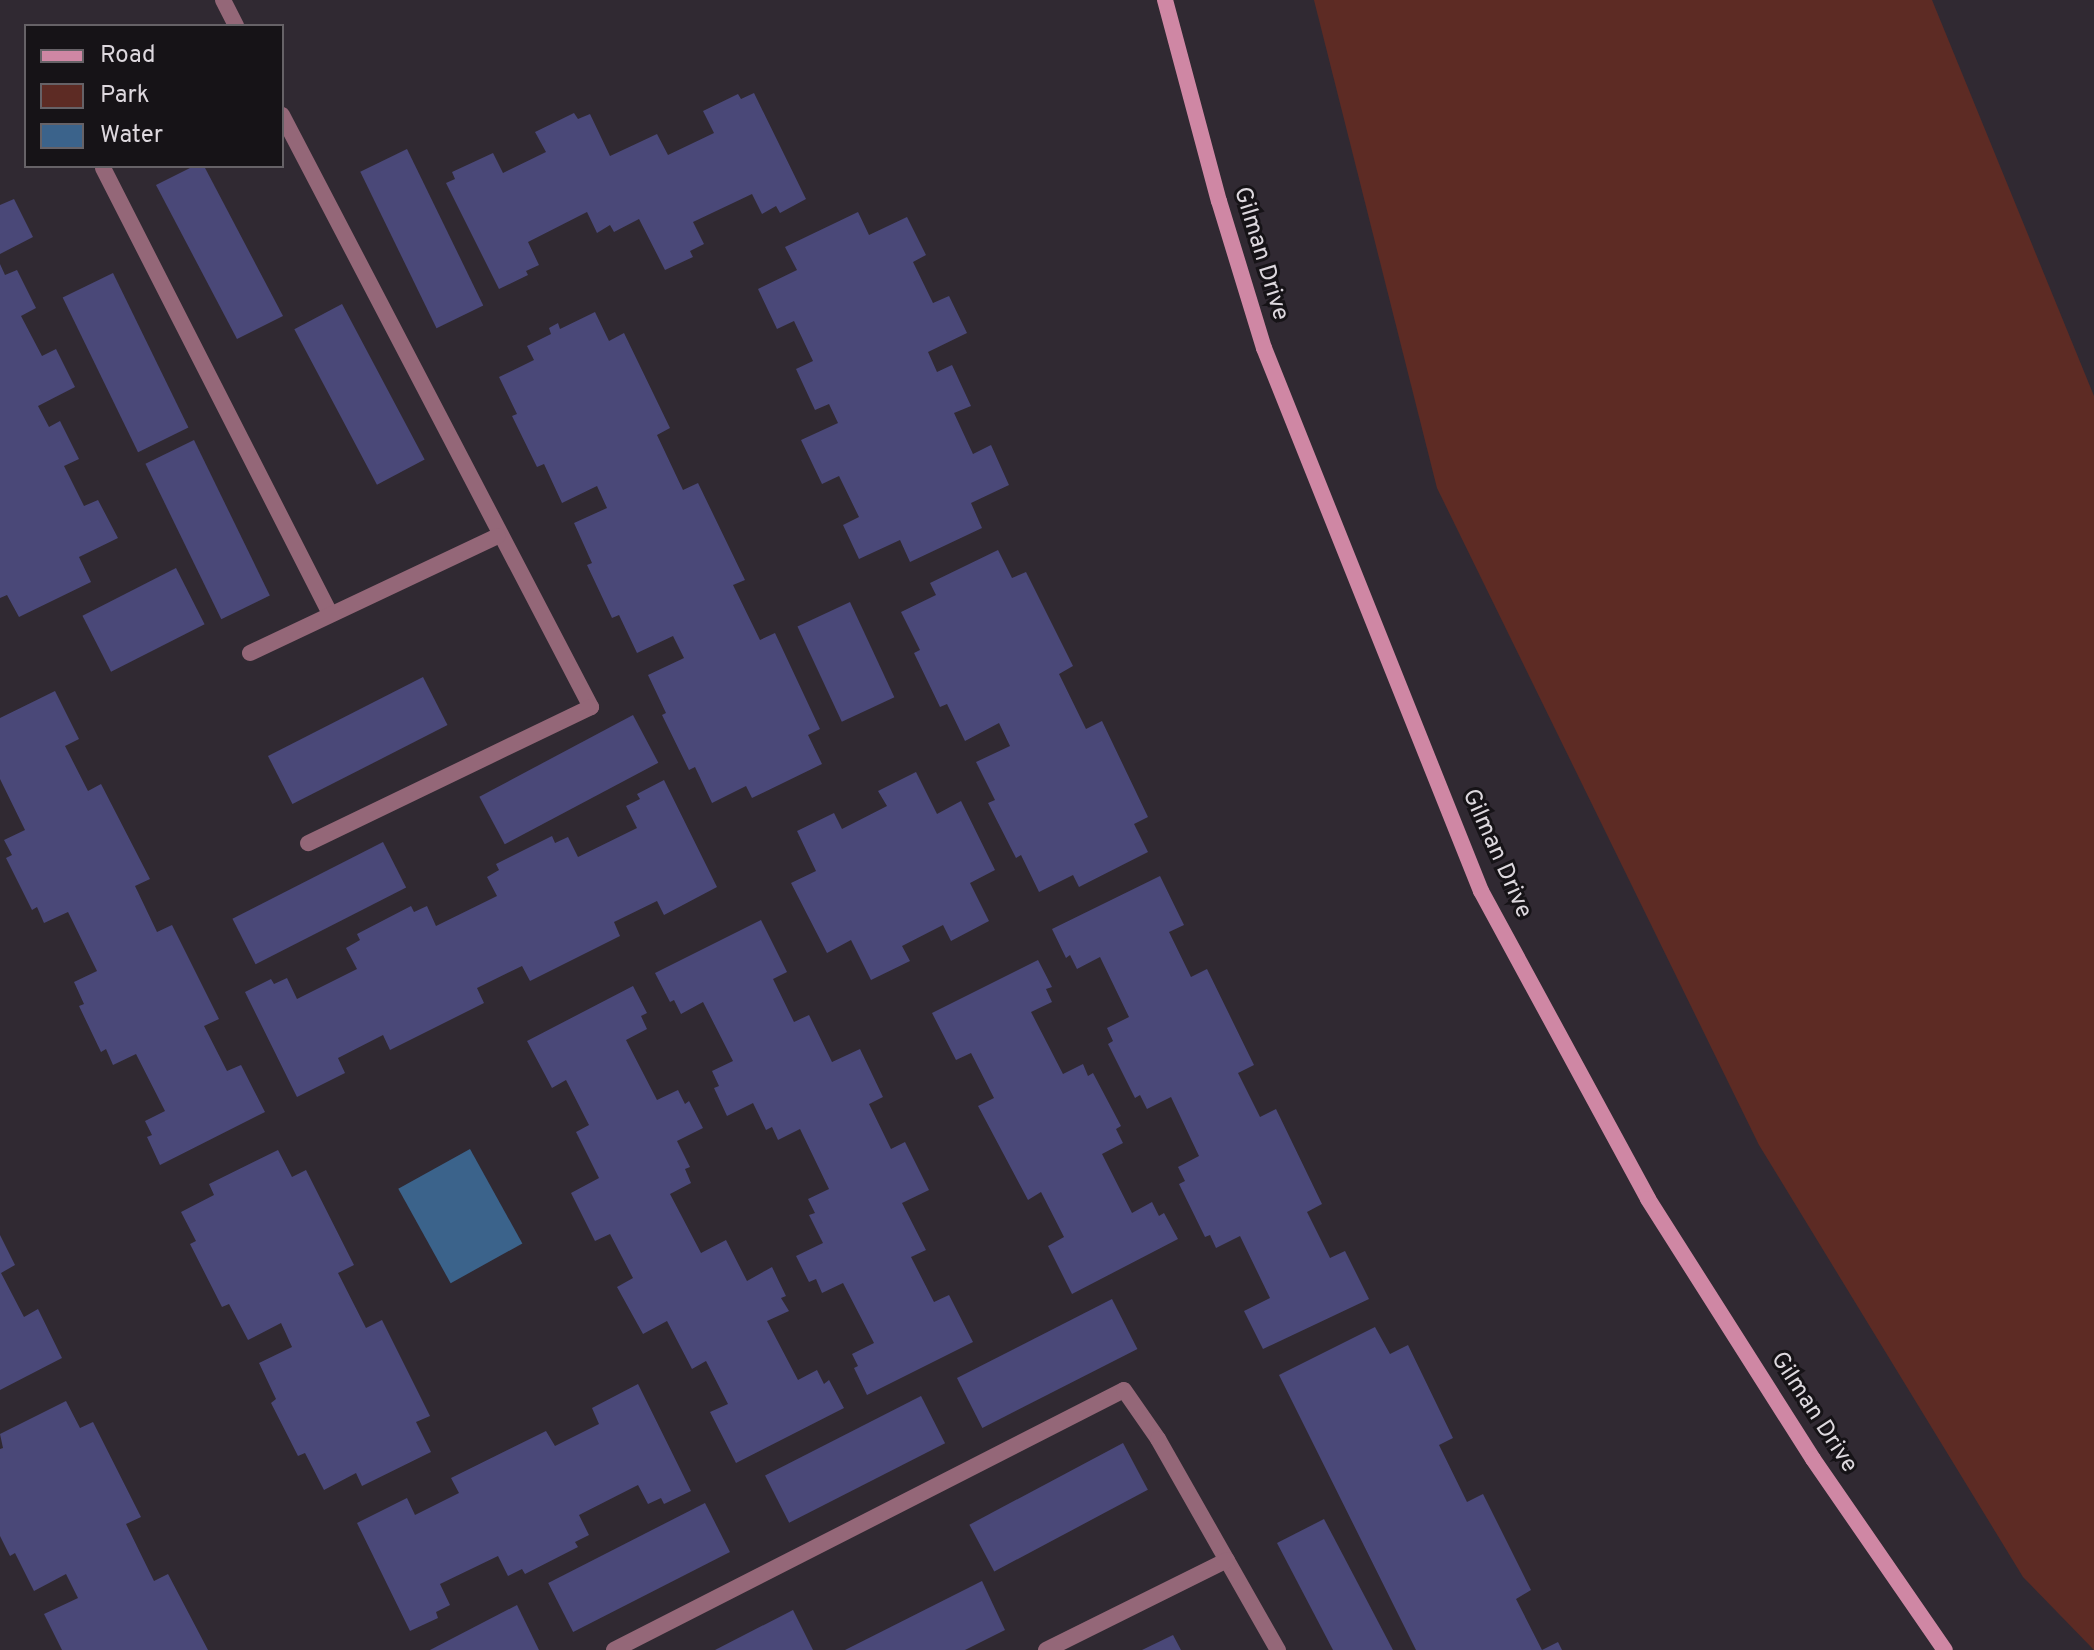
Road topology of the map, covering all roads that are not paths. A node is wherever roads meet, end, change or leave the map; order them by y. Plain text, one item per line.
1 (223, 0) edge
2 (1165, 0) edge
3 (235, 24) edge
4 (284, 119) edge
5 (103, 168) edge
6 (498, 536) junction
7 (330, 613) junction
8 (250, 653) dead end
9 (308, 843) dead end
10 (1227, 1560) junction
11 (614, 1650) edge
12 (1046, 1650) edge
13 (1278, 1650) edge
14 (1945, 1650) edge

1 - 3 lane
2 - 14 main road, Gilman Drive
4 - 6 lane
5 - 7 lane
6 - 7 lane
6 - 9 lane
7 - 8 lane
10 - 11 lane
10 - 12 lane
10 - 13 lane

